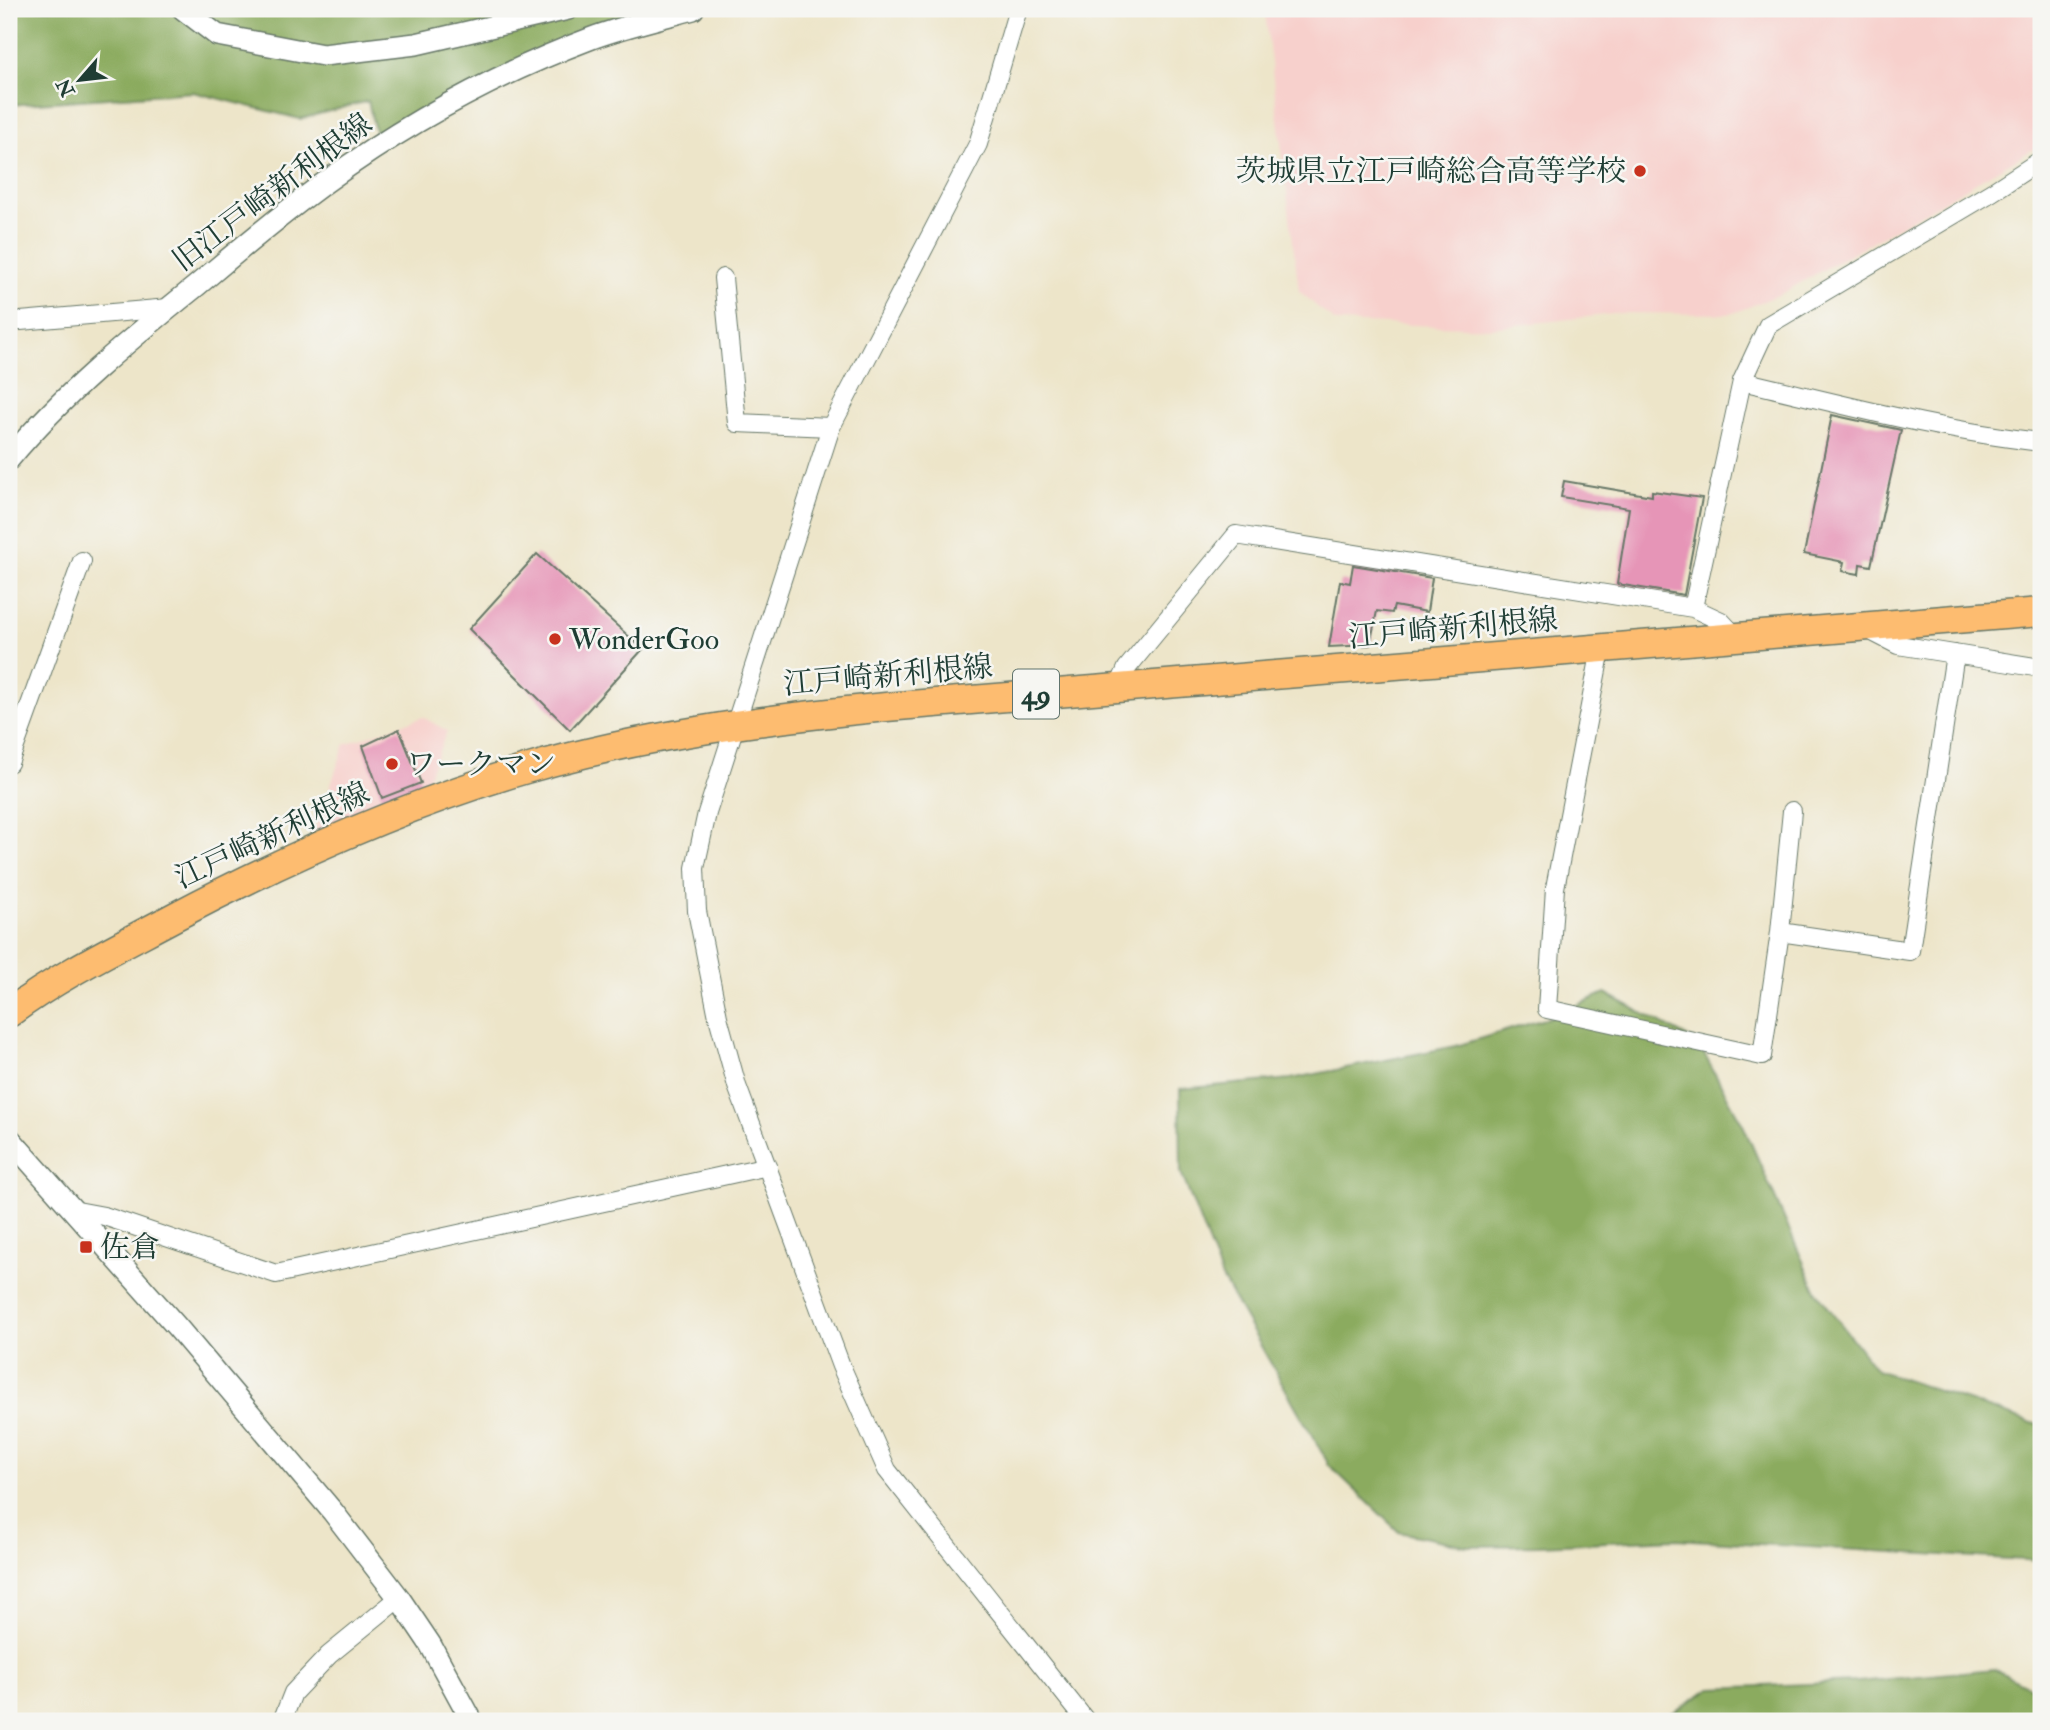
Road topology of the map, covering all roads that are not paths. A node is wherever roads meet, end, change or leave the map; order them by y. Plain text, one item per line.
1 (183, 9) edge
2 (568, 9) edge
3 (693, 9) edge
4 (1018, 9) edge
5 (2041, 160) edge
6 (723, 278) dead end
7 (169, 307) junction
8 (9, 322) edge
9 (1742, 381) junction
10 (831, 427) junction
11 (2041, 442) edge
12 (9, 459) edge
13 (82, 561) dead end
14 (1693, 608) junction
15 (2041, 612) edge
16 (1864, 626) junction
17 (1736, 637) junction
18 (1601, 649) junction
19 (1955, 654) junction
20 (2041, 668) edge
21 (1118, 688) junction
22 (735, 724) junction
23 (9, 763) edge
24 (1793, 811) dead end
25 (1780, 932) junction
26 (9, 1013) edge
27 (9, 1138) edge
28 (768, 1166) junction
29 (72, 1210) junction
30 (399, 1598) junction
31 (282, 1721) edge
32 (472, 1721) edge
33 (1086, 1721) edge

1 - 2 street
3 - 7 street, 旧江戸崎新利根線
4 - 10 street
5 - 9 street
6 - 10 street
7 - 8 street
7 - 12 street, 旧江戸崎新利根線
9 - 11 street
9 - 14 street
10 - 22 street
13 - 23 street
14 - 17 street
14 - 21 street
15 - 16 main road, 江戸崎新利根線 / 49
16 - 17 main road, 江戸崎新利根線 / 49
16 - 19 street
17 - 18 main road, 江戸崎新利根線 / 49
18 - 21 main road, 江戸崎新利根線 / 49
18 - 25 street
19 - 20 street
19 - 25 street
21 - 22 main road, 江戸崎新利根線 / 49
22 - 26 main road, 江戸崎新利根線 / 49
22 - 28 street
24 - 25 street
27 - 29 street
28 - 29 street
28 - 33 street
29 - 30 street
30 - 31 street
30 - 32 street

